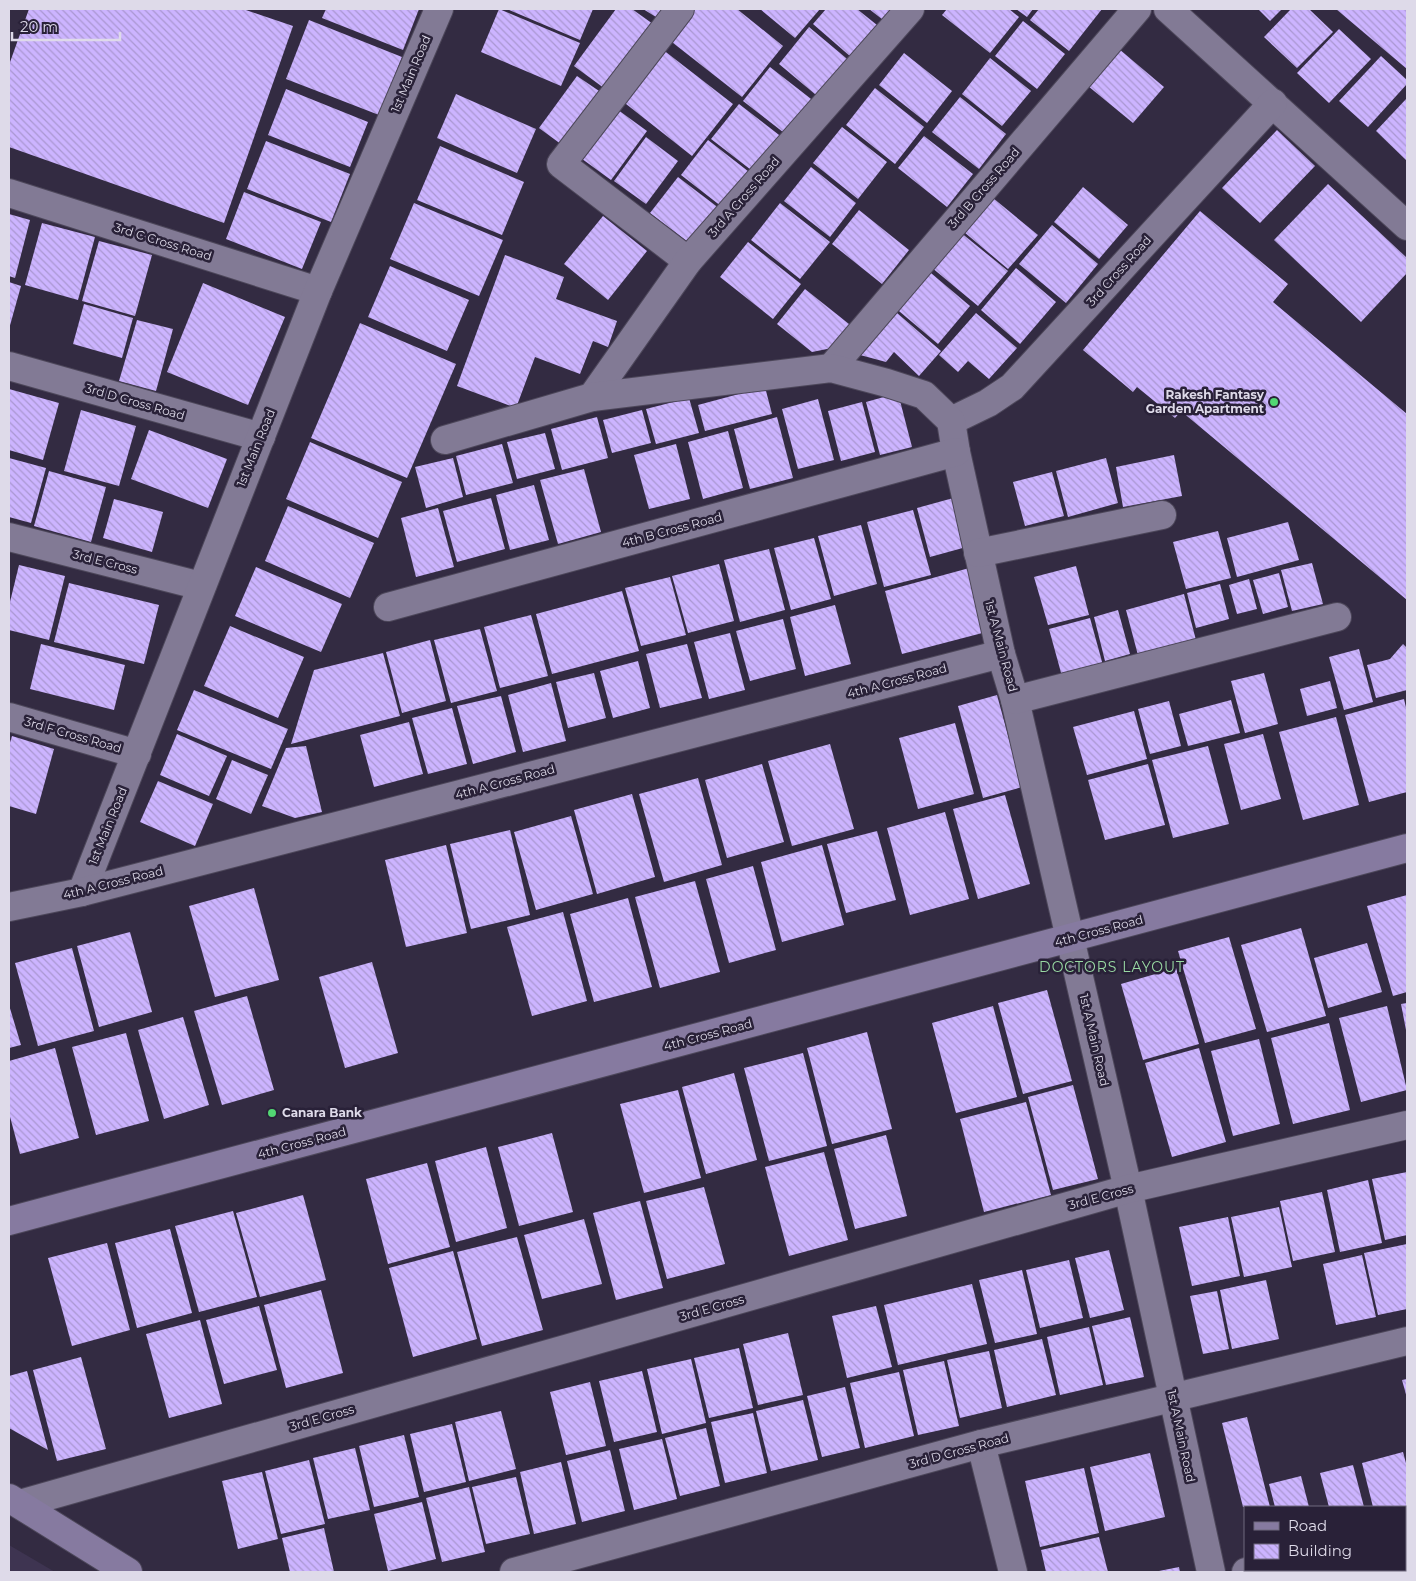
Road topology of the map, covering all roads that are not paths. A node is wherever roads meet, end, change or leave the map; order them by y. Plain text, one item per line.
1 (439, 9) edge
2 (680, 9) edge
3 (910, 9) edge
4 (1138, 9) edge
5 (1168, 9) edge
6 (1273, 102) junction
7 (9, 193) edge
8 (1407, 226) edge
9 (688, 261) junction
10 (318, 291) junction
11 (9, 366) edge
12 (830, 368) junction
13 (592, 397) junction
14 (951, 421) junction
15 (261, 437) junction
16 (445, 440) dead end
17 (956, 452) junction
18 (1162, 515) dead end
19 (9, 538) edge
20 (978, 553) junction
21 (201, 586) junction
22 (388, 607) dead end
23 (1338, 617) dead end
24 (1001, 654) junction
25 (1015, 700) junction
26 (9, 717) edge
27 (137, 754) junction
28 (1407, 848) edge
29 (82, 892) junction
30 (9, 907) edge
31 (1071, 938) junction
32 (1407, 1125) edge
33 (1128, 1189) junction
34 (9, 1221) edge
35 (1407, 1341) edge
36 (1173, 1399) junction
37 (981, 1444) junction
38 (14, 1501) edge
39 (128, 1572) edge
40 (514, 1572) edge
41 (1013, 1572) edge
42 (1211, 1572) edge

1 - 10 street, 1st Main Road
2 - 9 street
3 - 9 street, 3rd A Cross Road
4 - 12 street, 3rd B Cross Road
5 - 6 street
6 - 8 street
6 - 14 street, 3rd Cross Road
7 - 10 street, 3rd C Cross Road
9 - 13 street, 3rd A Cross Road
10 - 15 street, 1st Main Road
11 - 15 street, 3rd D Cross Road
12 - 13 street
12 - 14 street
13 - 16 street
14 - 17 street, 1st A Main Road
15 - 21 street, 1st Main Road
17 - 20 street, 1st A Main Road
17 - 22 street, 4th B Cross Road
18 - 20 street
19 - 21 street, 3rd E Cross
20 - 24 street, 1st A Main Road
21 - 27 street, 1st Main Road
23 - 25 street
24 - 25 street, 1st A Main Road
24 - 29 street, 4th A Cross Road
25 - 31 street, 1st A Main Road
26 - 27 street, 3rd F Cross Road
27 - 29 street, 1st Main Road
28 - 31 street, 4th Cross Road
29 - 30 street, 4th A Cross Road
31 - 33 street, 1st A Main Road
31 - 34 street, 4th Cross Road
32 - 33 street, 3rd E Cross
33 - 36 street, 1st A Main Road
33 - 38 street, 3rd E Cross
35 - 36 street, 3rd D Cross Road
36 - 37 street, 3rd D Cross Road
36 - 42 street, 1st A Main Road
37 - 40 street, 3rd D Cross Road
37 - 41 street
38 - 39 street

